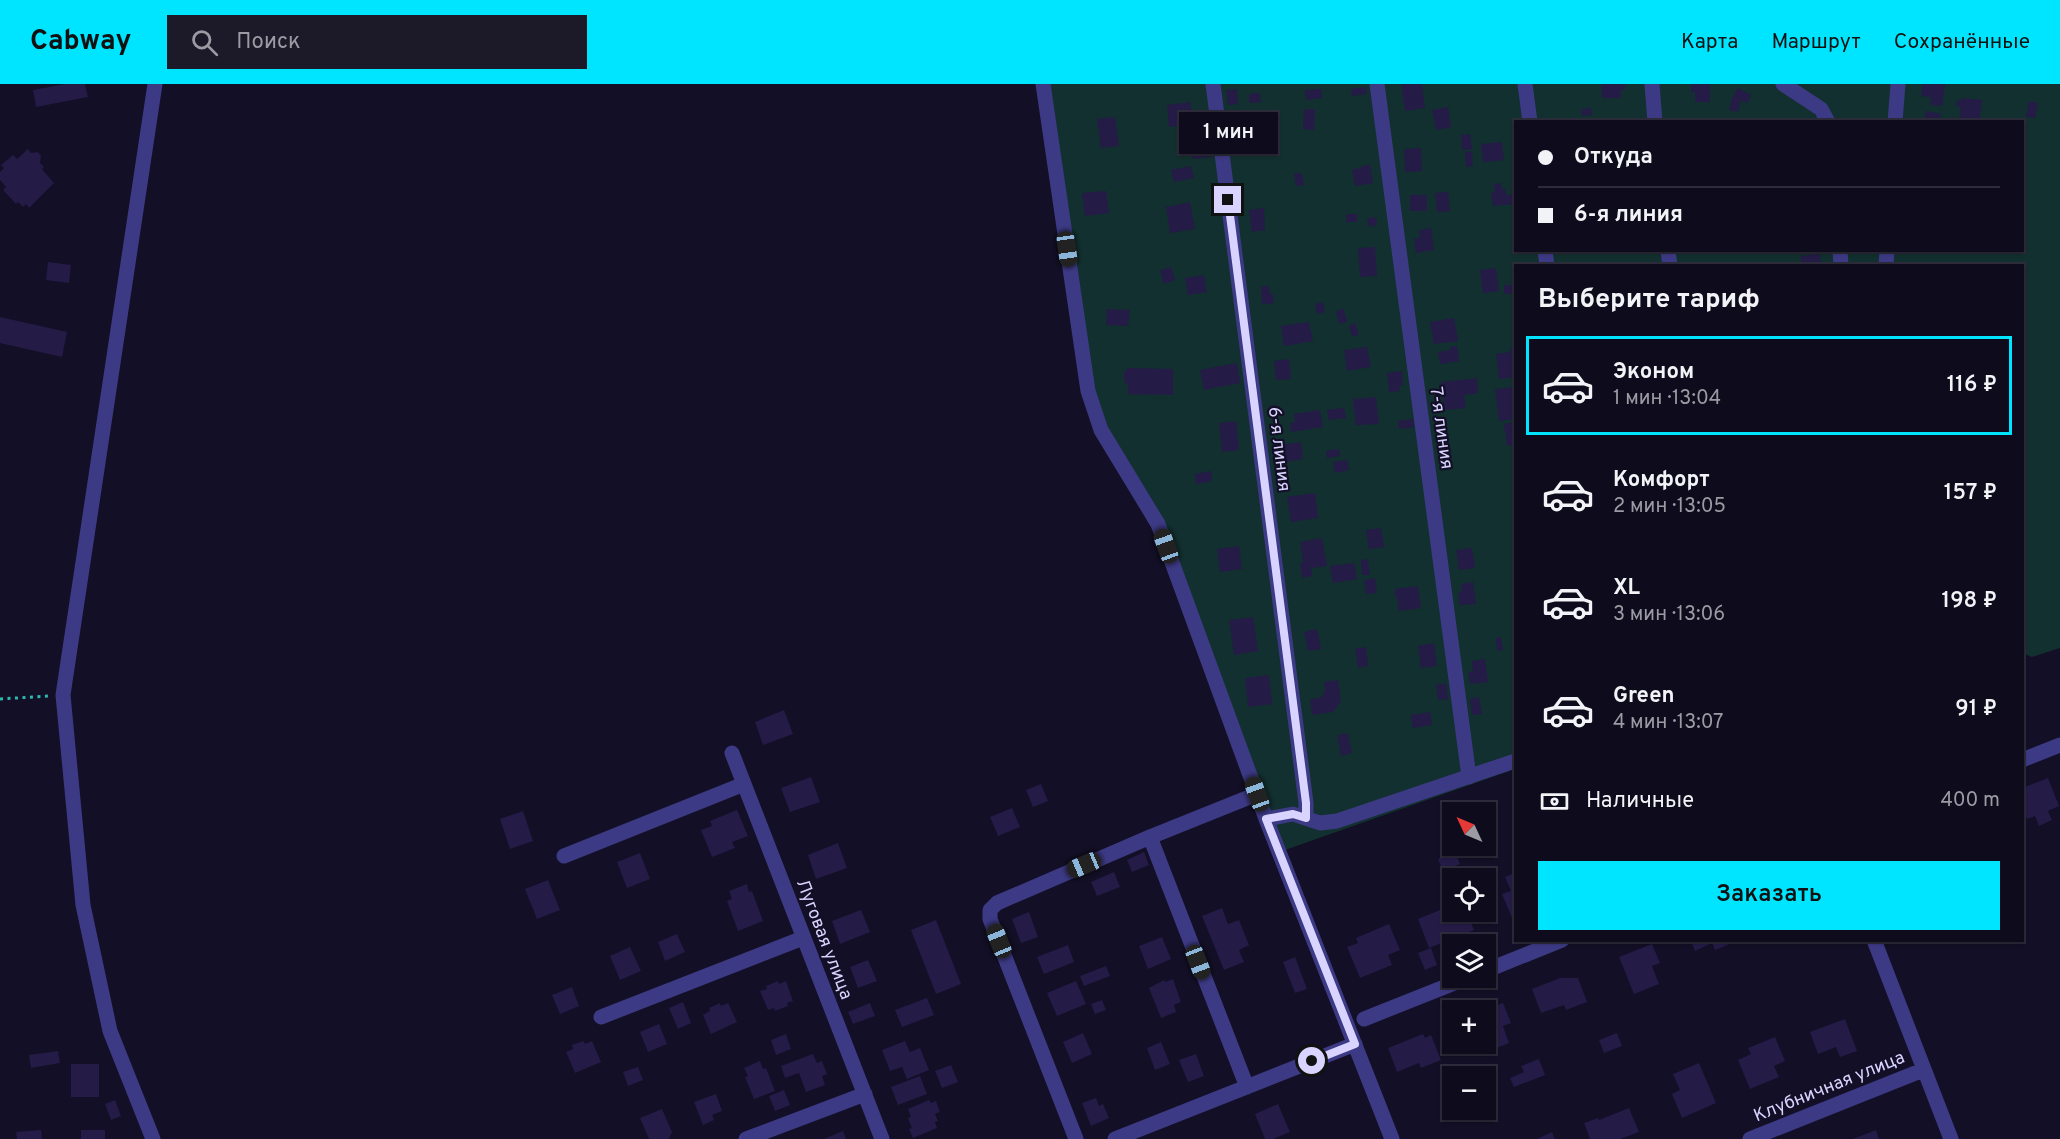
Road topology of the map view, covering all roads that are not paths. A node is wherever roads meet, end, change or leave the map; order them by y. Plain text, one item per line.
1 (156, 84) edge
2 (1043, 84) edge
3 (1212, 84) edge
4 (1377, 84) edge
5 (1525, 84) edge
6 (1652, 84) edge
7 (1783, 84) edge
8 (1898, 84) edge
9 (1824, 115) edge
10 (1530, 120) edge
11 (1655, 120) edge
12 (1895, 120) edge
13 (2060, 745) edge
14 (732, 753) dead end
15 (2024, 759) edge
16 (1514, 761) edge
17 (1469, 777) junction
18 (744, 784) junction
19 (1257, 794) junction
20 (1306, 818) junction
21 (1266, 819) junction
22 (1150, 837) junction
23 (564, 856) dead end
24 (803, 938) junction
25 (1557, 942) edge
26 (1875, 942) edge
27 (1496, 967) edge
28 (1442, 988) edge
29 (602, 1017) dead end
30 (1364, 1019) dead end
31 (1355, 1044) junction
32 (1923, 1070) junction
33 (1247, 1087) junction
34 (865, 1094) junction
35 (153, 1139) edge
36 (746, 1139) edge
37 (882, 1139) edge
38 (1076, 1139) edge
39 (1115, 1139) edge
40 (1392, 1139) edge
41 (1750, 1139) edge
42 (1951, 1139) edge

1 - 35 street
2 - 19 street
3 - 20 street, 6-я линия
4 - 17 street, 7-я линия
5 - 10 street
6 - 11 street
7 - 9 street
8 - 12 street
13 - 15 street
14 - 18 street, Луговая улица
16 - 17 street
17 - 20 street
18 - 23 street
18 - 24 street, Луговая улица
19 - 21 street
19 - 22 street
20 - 21 street
21 - 31 street
22 - 33 street
22 - 38 street
24 - 29 street
24 - 34 street, Луговая улица
25 - 27 street
26 - 32 street
28 - 30 street
31 - 33 street
31 - 40 street
32 - 41 street, Клубничная улица
32 - 42 street
33 - 39 street
34 - 36 street
34 - 37 street, Луговая улица

